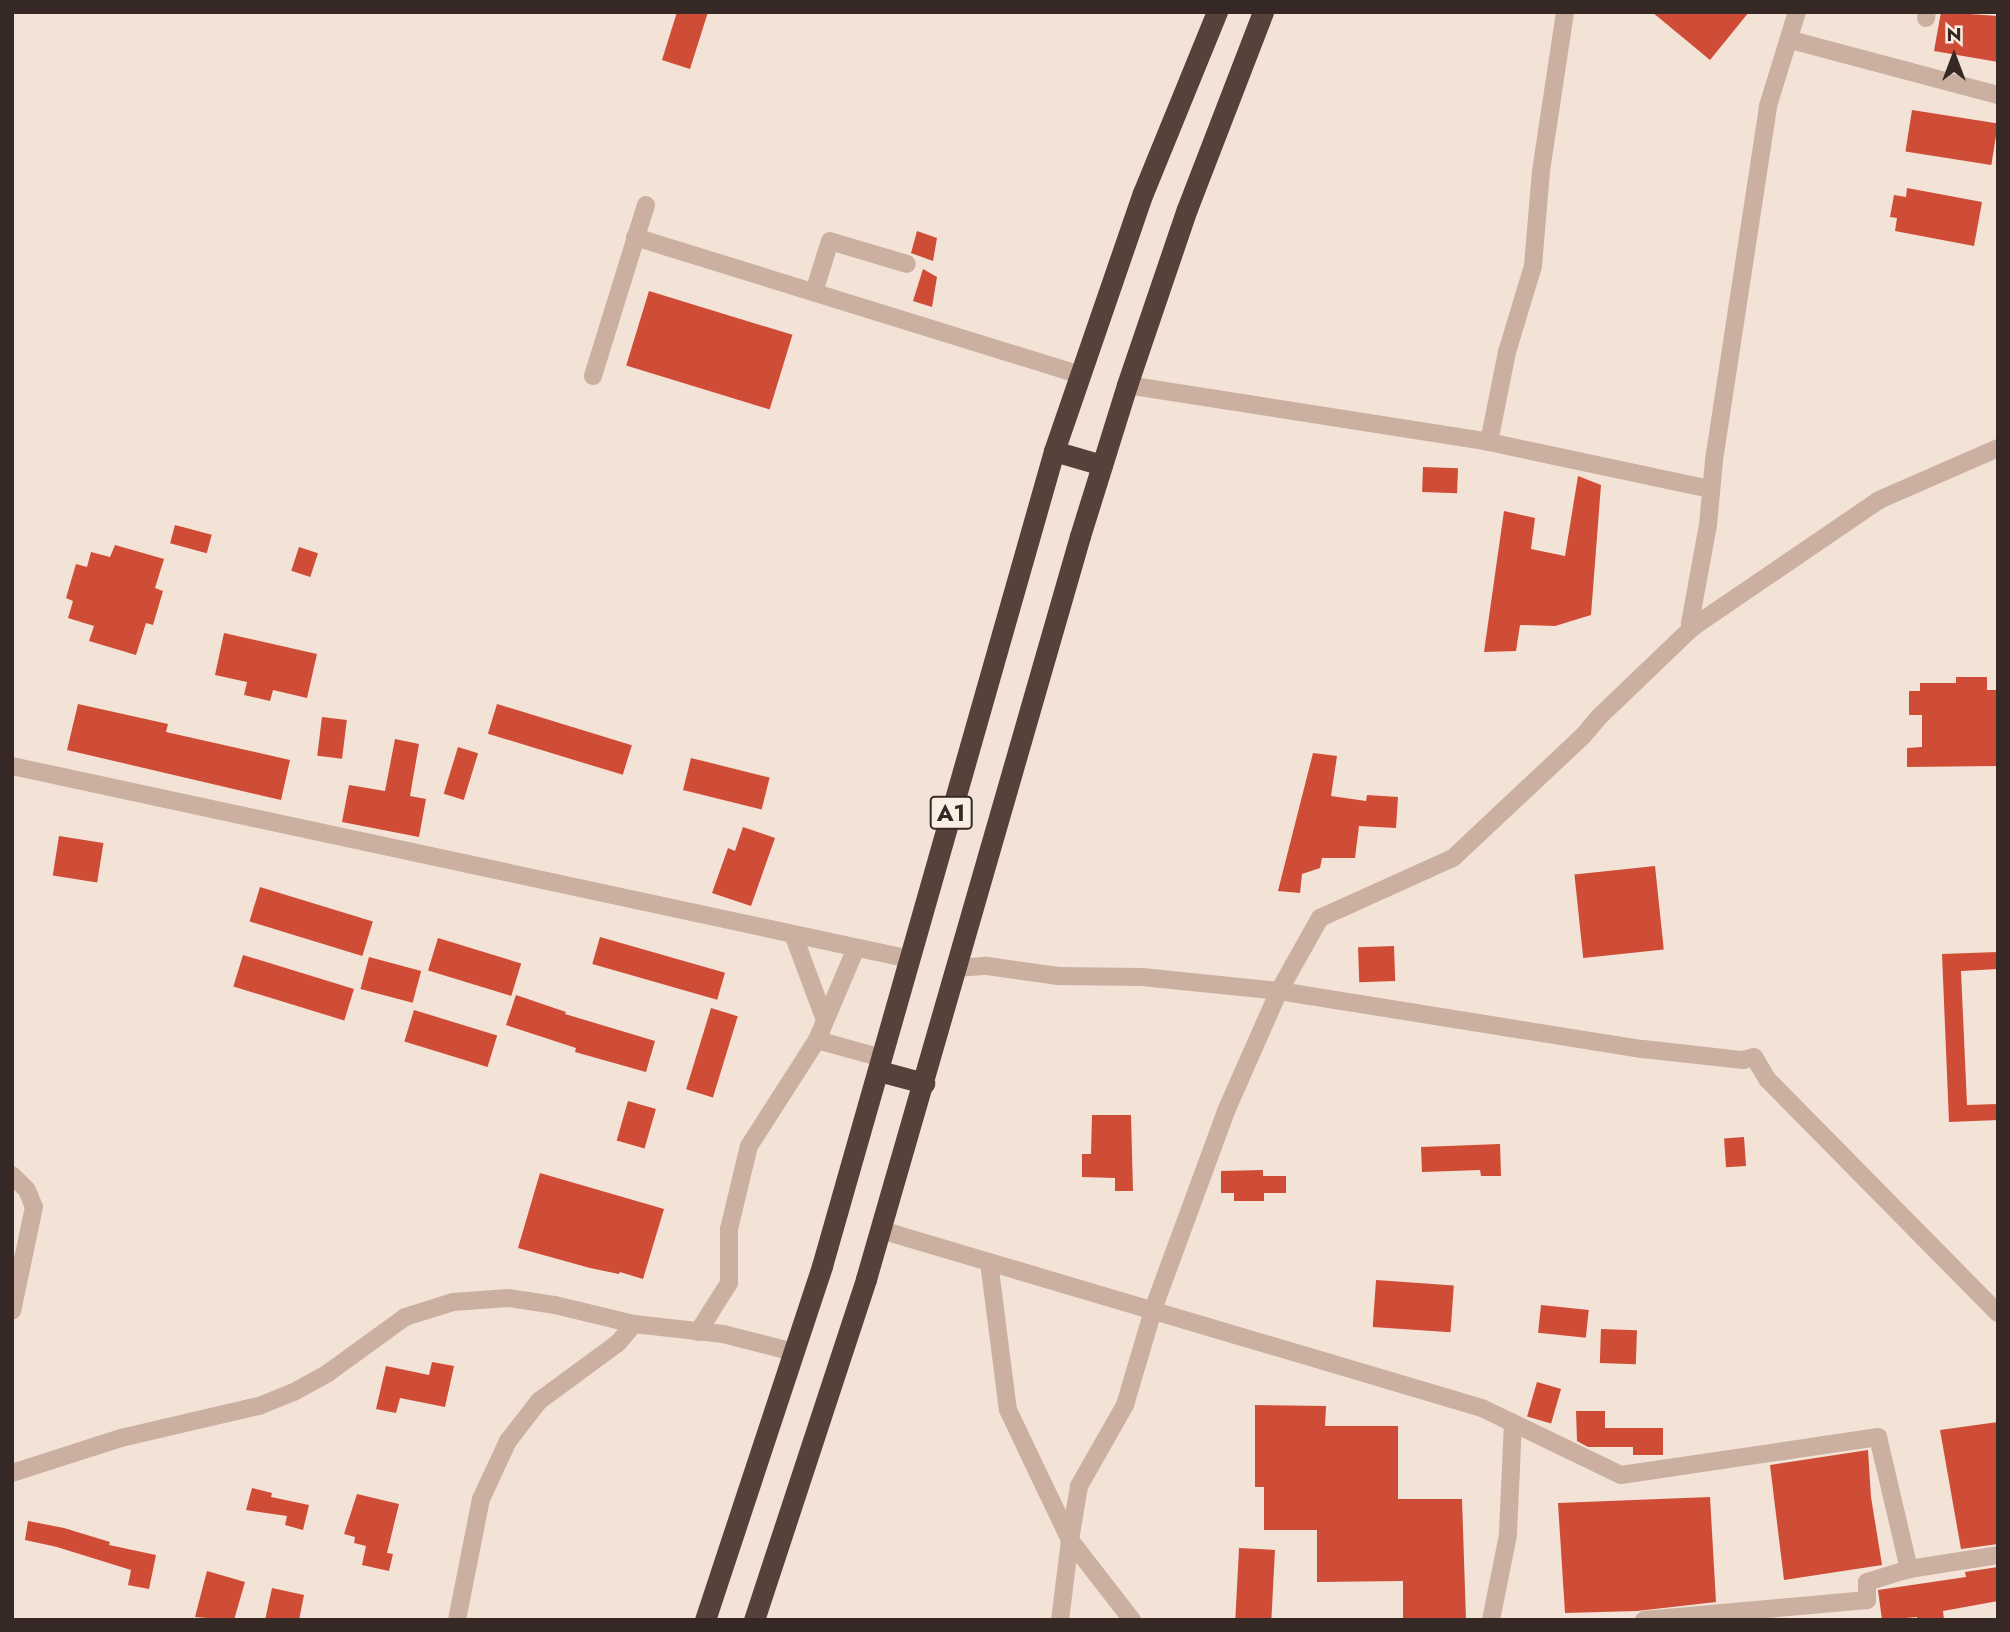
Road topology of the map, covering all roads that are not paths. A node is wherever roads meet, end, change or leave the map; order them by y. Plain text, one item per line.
1 (1217, 12) edge
2 (1263, 12) edge
3 (1565, 12) edge
4 (1797, 12) edge
5 (1791, 40) junction
6 (1998, 95) edge
7 (646, 205) dead end
8 (635, 237) junction
9 (907, 264) dead end
10 (814, 292) junction
11 (1081, 375) junction
12 (593, 376) dead end
13 (1127, 385) junction
14 (1489, 442) junction
15 (1998, 448) edge
16 (1054, 451) junction
17 (1102, 465) junction
18 (1710, 489) junction
19 (1693, 627) junction
20 (12, 766) edge
21 (793, 934) junction
22 (856, 948) junction
23 (910, 959) junction
24 (956, 968) junction
25 (1279, 991) junction
26 (825, 1020) junction
27 (817, 1040) junction
28 (880, 1065) junction
29 (924, 1083) junction
30 (12, 1175) edge
31 (881, 1230) junction
32 (989, 1262) junction
33 (12, 1311) edge
34 (1153, 1312) junction
35 (1998, 1313) edge
36 (634, 1324) junction
37 (698, 1332) junction
38 (794, 1352) junction
39 (1513, 1423) junction
40 (12, 1473) edge
41 (1070, 1540) junction
42 (1998, 1555) edge
43 (1909, 1569) junction
44 (457, 1620) edge
45 (705, 1620) edge
46 (754, 1620) edge
47 (1060, 1620) edge
48 (1132, 1620) edge
49 (1491, 1620) edge
50 (1644, 1620) edge

1 - 11 highway, A1
2 - 13 highway, A1
3 - 14 street
4 - 5 street
5 - 6 street
5 - 18 street
7 - 8 street
8 - 10 street
8 - 12 street
9 - 10 street
10 - 11 street
11 - 16 highway, A1
13 - 14 street
13 - 17 highway, A1
14 - 18 street
15 - 19 street
16 - 17 highway
16 - 23 highway, A1
17 - 24 highway, A1
18 - 19 street
19 - 25 street
20 - 21 street
21 - 22 street
21 - 26 street
22 - 23 street
22 - 26 street
23 - 28 highway, A1
24 - 25 street
24 - 29 highway, A1
25 - 34 street
25 - 35 street
26 - 27 street
27 - 28 street
27 - 37 street
28 - 29 highway
28 - 38 highway, A1
29 - 31 highway, A1
30 - 33 street
31 - 32 street
31 - 46 highway, A1
32 - 34 street
32 - 41 street
34 - 39 street
34 - 41 street
36 - 37 street
36 - 40 street
36 - 44 street
37 - 38 street
38 - 45 highway, A1
39 - 43 street
39 - 49 street
41 - 47 street
41 - 48 street
42 - 43 street
43 - 50 street

